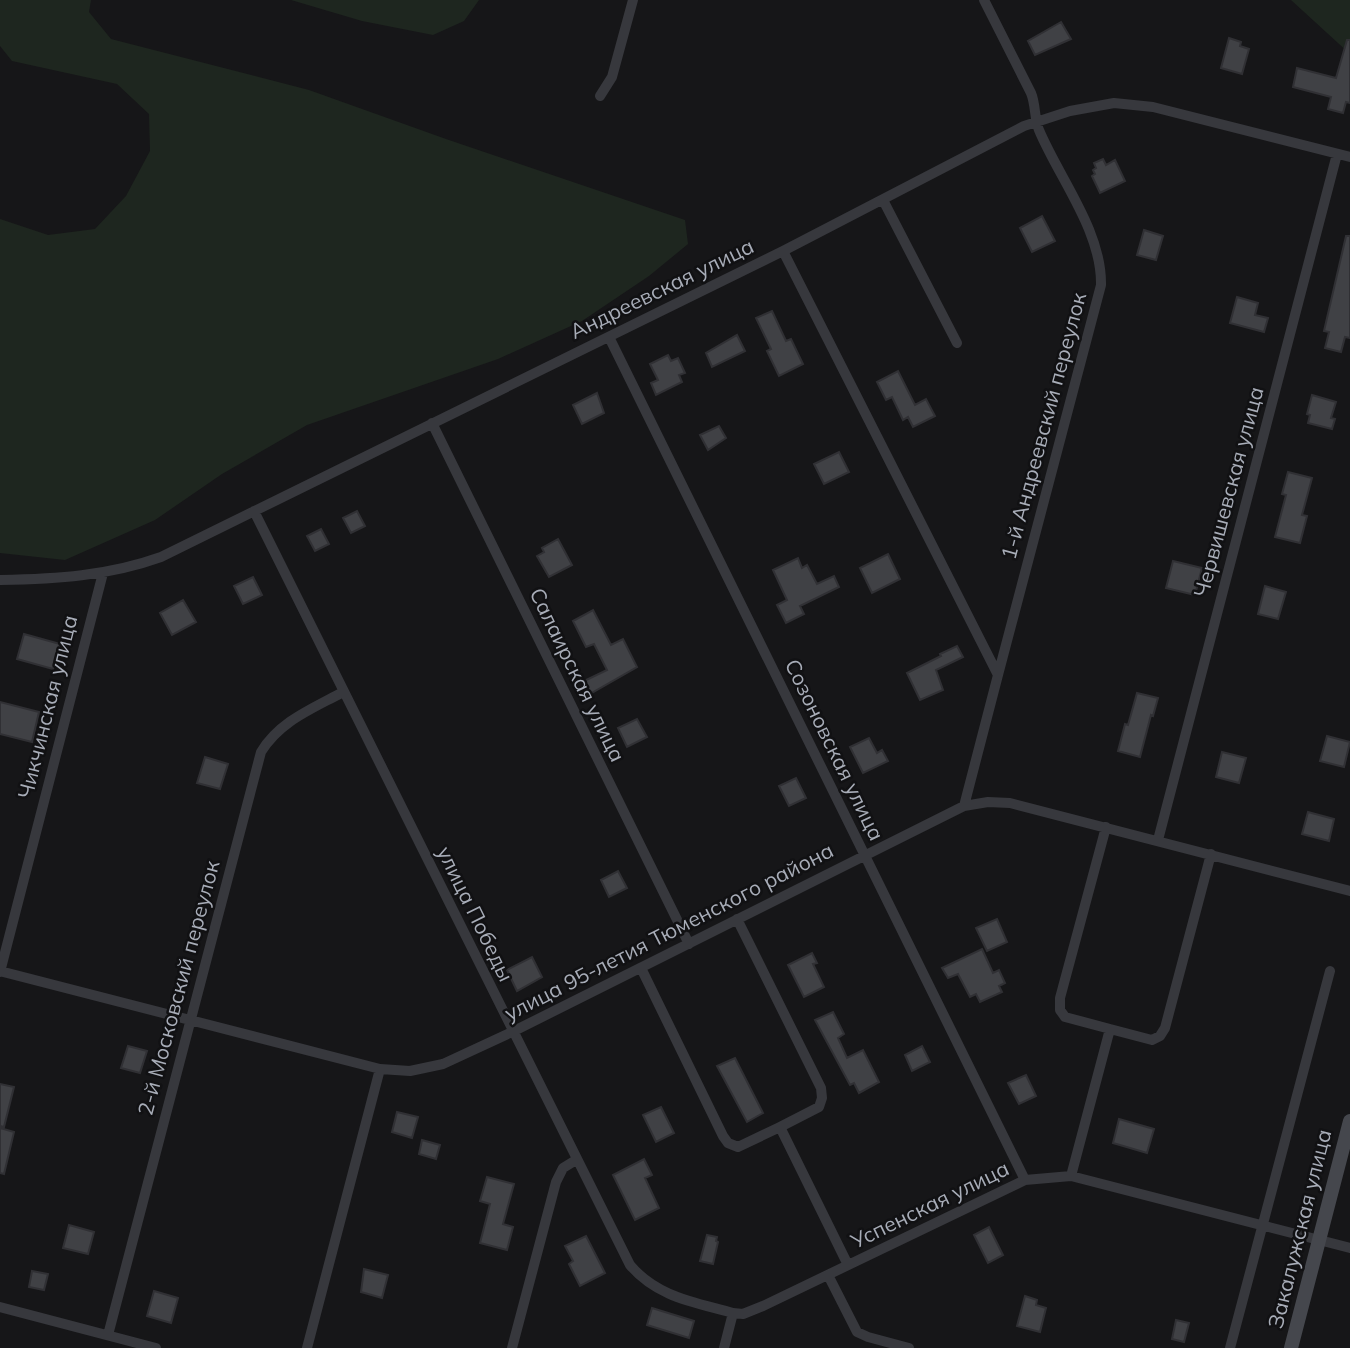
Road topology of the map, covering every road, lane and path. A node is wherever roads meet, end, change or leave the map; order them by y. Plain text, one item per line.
1 (633, 0) edge
2 (984, 0) edge
3 (600, 96) dead end
4 (1037, 122) junction
5 (1337, 154) junction
6 (1350, 158) edge
7 (883, 200) junction
8 (783, 251) junction
9 (608, 337) junction
10 (957, 343) dead end
11 (432, 423) junction
12 (254, 511) junction
13 (103, 573) junction
14 (0, 580) edge
15 (998, 676) junction
16 (343, 692) junction
17 (964, 806) junction
18 (1106, 827) junction
19 (1158, 840) junction
20 (1211, 854) junction
21 (864, 856) junction
22 (1350, 890) edge
23 (737, 919) junction
24 (689, 944) junction
25 (641, 968) junction
26 (0, 971) edge
27 (1330, 971) dead end
28 (191, 1021) junction
29 (1110, 1029) junction
30 (512, 1032) junction
31 (380, 1069) junction
32 (1350, 1121) edge
33 (780, 1128) junction
34 (576, 1160) junction
35 (1071, 1176) junction
36 (1025, 1180) junction
37 (1263, 1225) junction
38 (1320, 1240) junction
39 (1350, 1248) edge
40 (848, 1265) junction
41 (828, 1275) junction
42 (0, 1307) edge
43 (733, 1313) junction
44 (108, 1335) junction
45 (156, 1348) edge
46 (307, 1348) edge
47 (512, 1348) edge
48 (724, 1348) edge
49 (909, 1348) edge
50 (1230, 1348) edge
51 (1292, 1348) edge

1 - 3 street
2 - 4 street, 1-й Андреевский переулок
4 - 5 street, Андреевская улица
4 - 7 street, Андреевская улица
4 - 15 street, 1-й Андреевский переулок
5 - 6 street, Андреевская улица
5 - 19 street, Червишевская улица
7 - 8 street, Андреевская улица
7 - 10 street
8 - 9 street, Андреевская улица
8 - 15 street
9 - 11 street, Андреевская улица
9 - 21 street, Созоновская улица
11 - 12 street, Андреевская улица
11 - 24 street, Салаирская улица
12 - 13 street, Андреевская улица
12 - 16 street, улица Победы
13 - 14 street, Андреевская улица
13 - 26 street, Чикчинская улица
15 - 17 street, 1-й Андреевский переулок
16 - 28 street, 2-й Московский переулок
16 - 30 street, улица Победы
17 - 18 street, улица 95-летия Тюменского района
17 - 21 street, улица 95-летия Тюменского района
18 - 19 street, улица 95-летия Тюменского района
18 - 29 street
19 - 20 street, улица 95-летия Тюменского района
20 - 22 street, улица 95-летия Тюменского района
20 - 29 street
21 - 23 street, улица 95-летия Тюменского района
21 - 36 street, Созоновская улица
23 - 24 street, улица 95-летия Тюменского района
23 - 33 street
24 - 25 street, улица 95-летия Тюменского района
25 - 30 street, улица 95-летия Тюменского района
25 - 33 street
26 - 28 street, улица 95-летия Тюменского района
27 - 37 street
28 - 31 street, улица 95-летия Тюменского района
28 - 44 street, 2-й Московский переулок
29 - 35 street
30 - 31 street, улица 95-летия Тюменского района
30 - 34 street, улица Победы
31 - 46 street
32 - 38 street, Закалужская улица
33 - 40 street
34 - 43 street, улица Победы
34 - 47 street
35 - 36 street, Успенская улица
35 - 37 street, Успенская улица
36 - 40 street, Успенская улица
37 - 38 street, Успенская улица
37 - 50 street
38 - 39 street, Успенская улица
38 - 51 street, Закалужская улица
40 - 41 street, Успенская улица
41 - 43 street, Успенская улица
41 - 49 street
42 - 44 street
43 - 48 street
44 - 45 street

